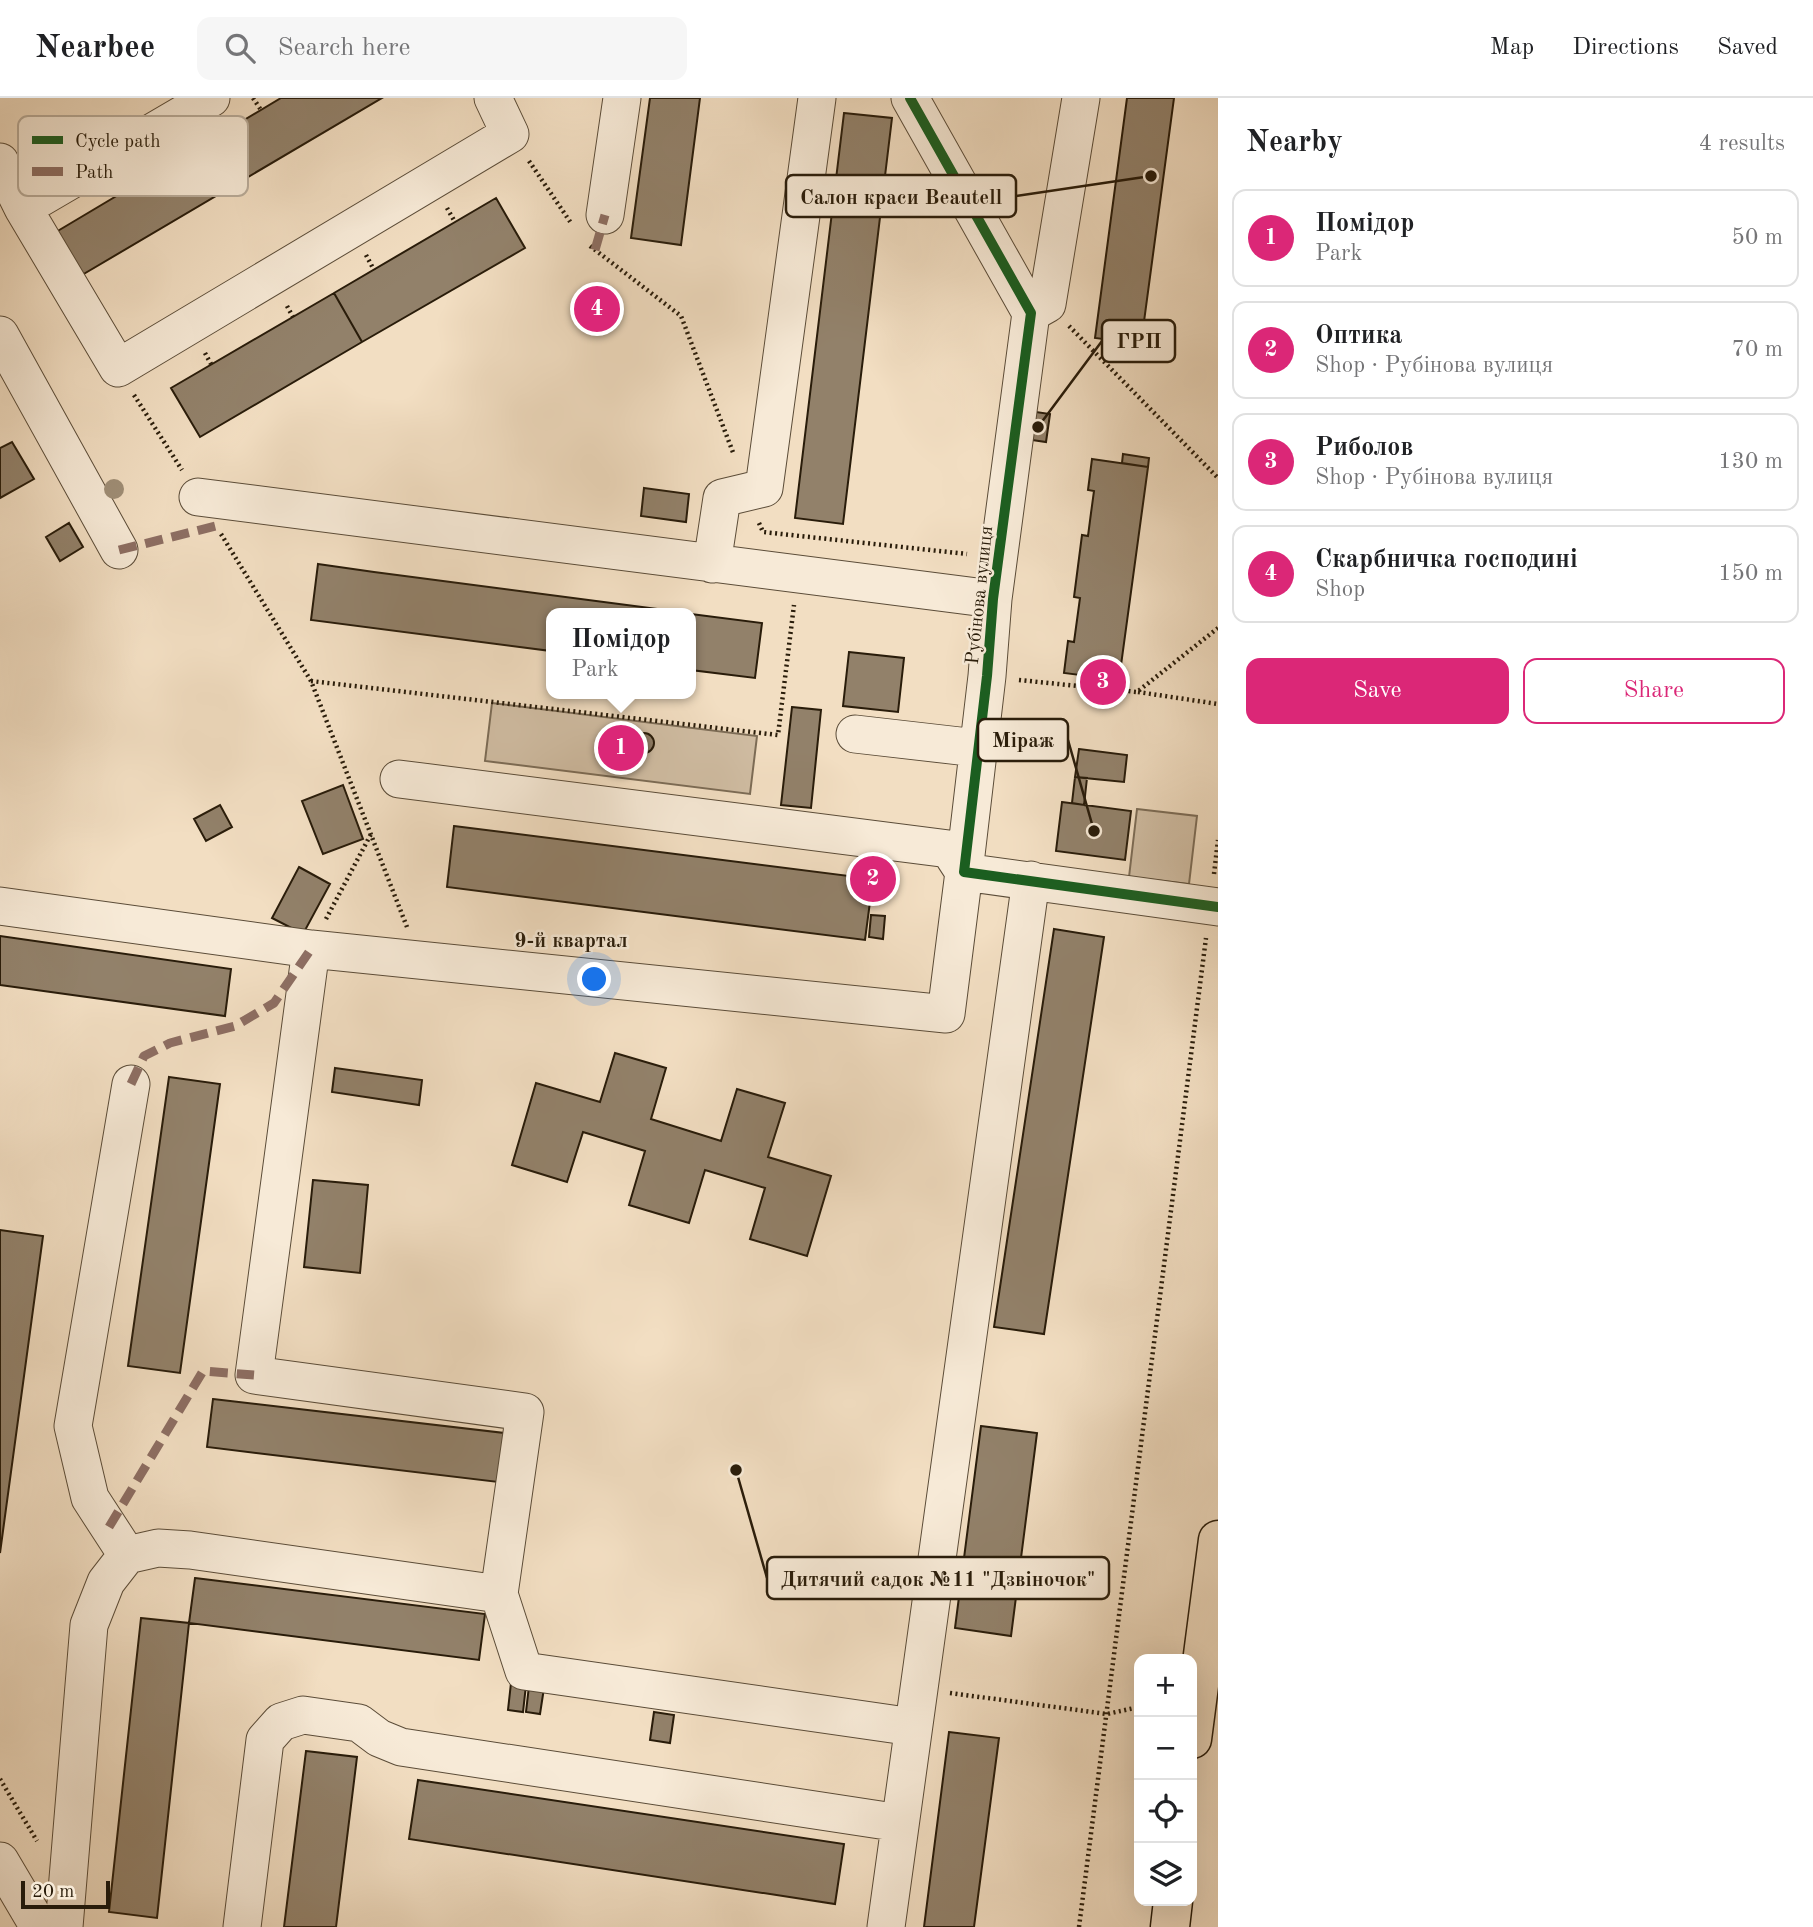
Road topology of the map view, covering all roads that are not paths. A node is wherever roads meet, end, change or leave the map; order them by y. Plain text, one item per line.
1 (211, 98) edge
2 (493, 98) edge
3 (622, 98) edge
4 (817, 98) edge
5 (910, 98) edge
6 (1082, 98) edge
7 (167, 116) edge
8 (7, 181) edge
9 (589, 229) road end
10 (1031, 313) junction
11 (0, 335) edge
12 (198, 497) road end
13 (119, 550) dead end
14 (712, 564) junction
15 (993, 599) junction
16 (855, 734) dead end
17 (977, 748) junction
18 (399, 779) dead end
19 (964, 872) junction
20 (1031, 880) junction
21 (0, 906) edge
22 (1214, 906) edge
23 (311, 948) junction
24 (131, 1084) dead end
25 (1218, 1540) edge
26 (127, 1555) junction
27 (499, 1594) junction
28 (1207, 1697) edge
29 (1197, 1725) edge
30 (913, 1727) junction
31 (900, 1822) junction
32 (0, 1861) edge
33 (1172, 1906) edge
34 (39, 1927) edge
35 (64, 1927) edge
36 (242, 1927) edge
37 (886, 1927) edge
38 (1170, 1927) edge

1 - 7 street
2 - 8 street
3 - 9 street
4 - 14 street
5 - 10 street
6 - 10 street
10 - 15 street, Рубінова вулиця
11 - 13 street
12 - 14 street
14 - 15 street
15 - 17 street, Рубінова вулиця
16 - 17 street
17 - 19 street, Рубінова вулиця
18 - 19 street
19 - 20 street
19 - 23 street, Рубінова вулиця
20 - 22 street
20 - 30 street
21 - 23 street
23 - 27 street
24 - 26 street
25 - 28 main road
26 - 27 street
26 - 35 street
27 - 30 street
28 - 29 main road
30 - 31 street
31 - 36 street
31 - 37 street
32 - 34 street
33 - 38 main road

